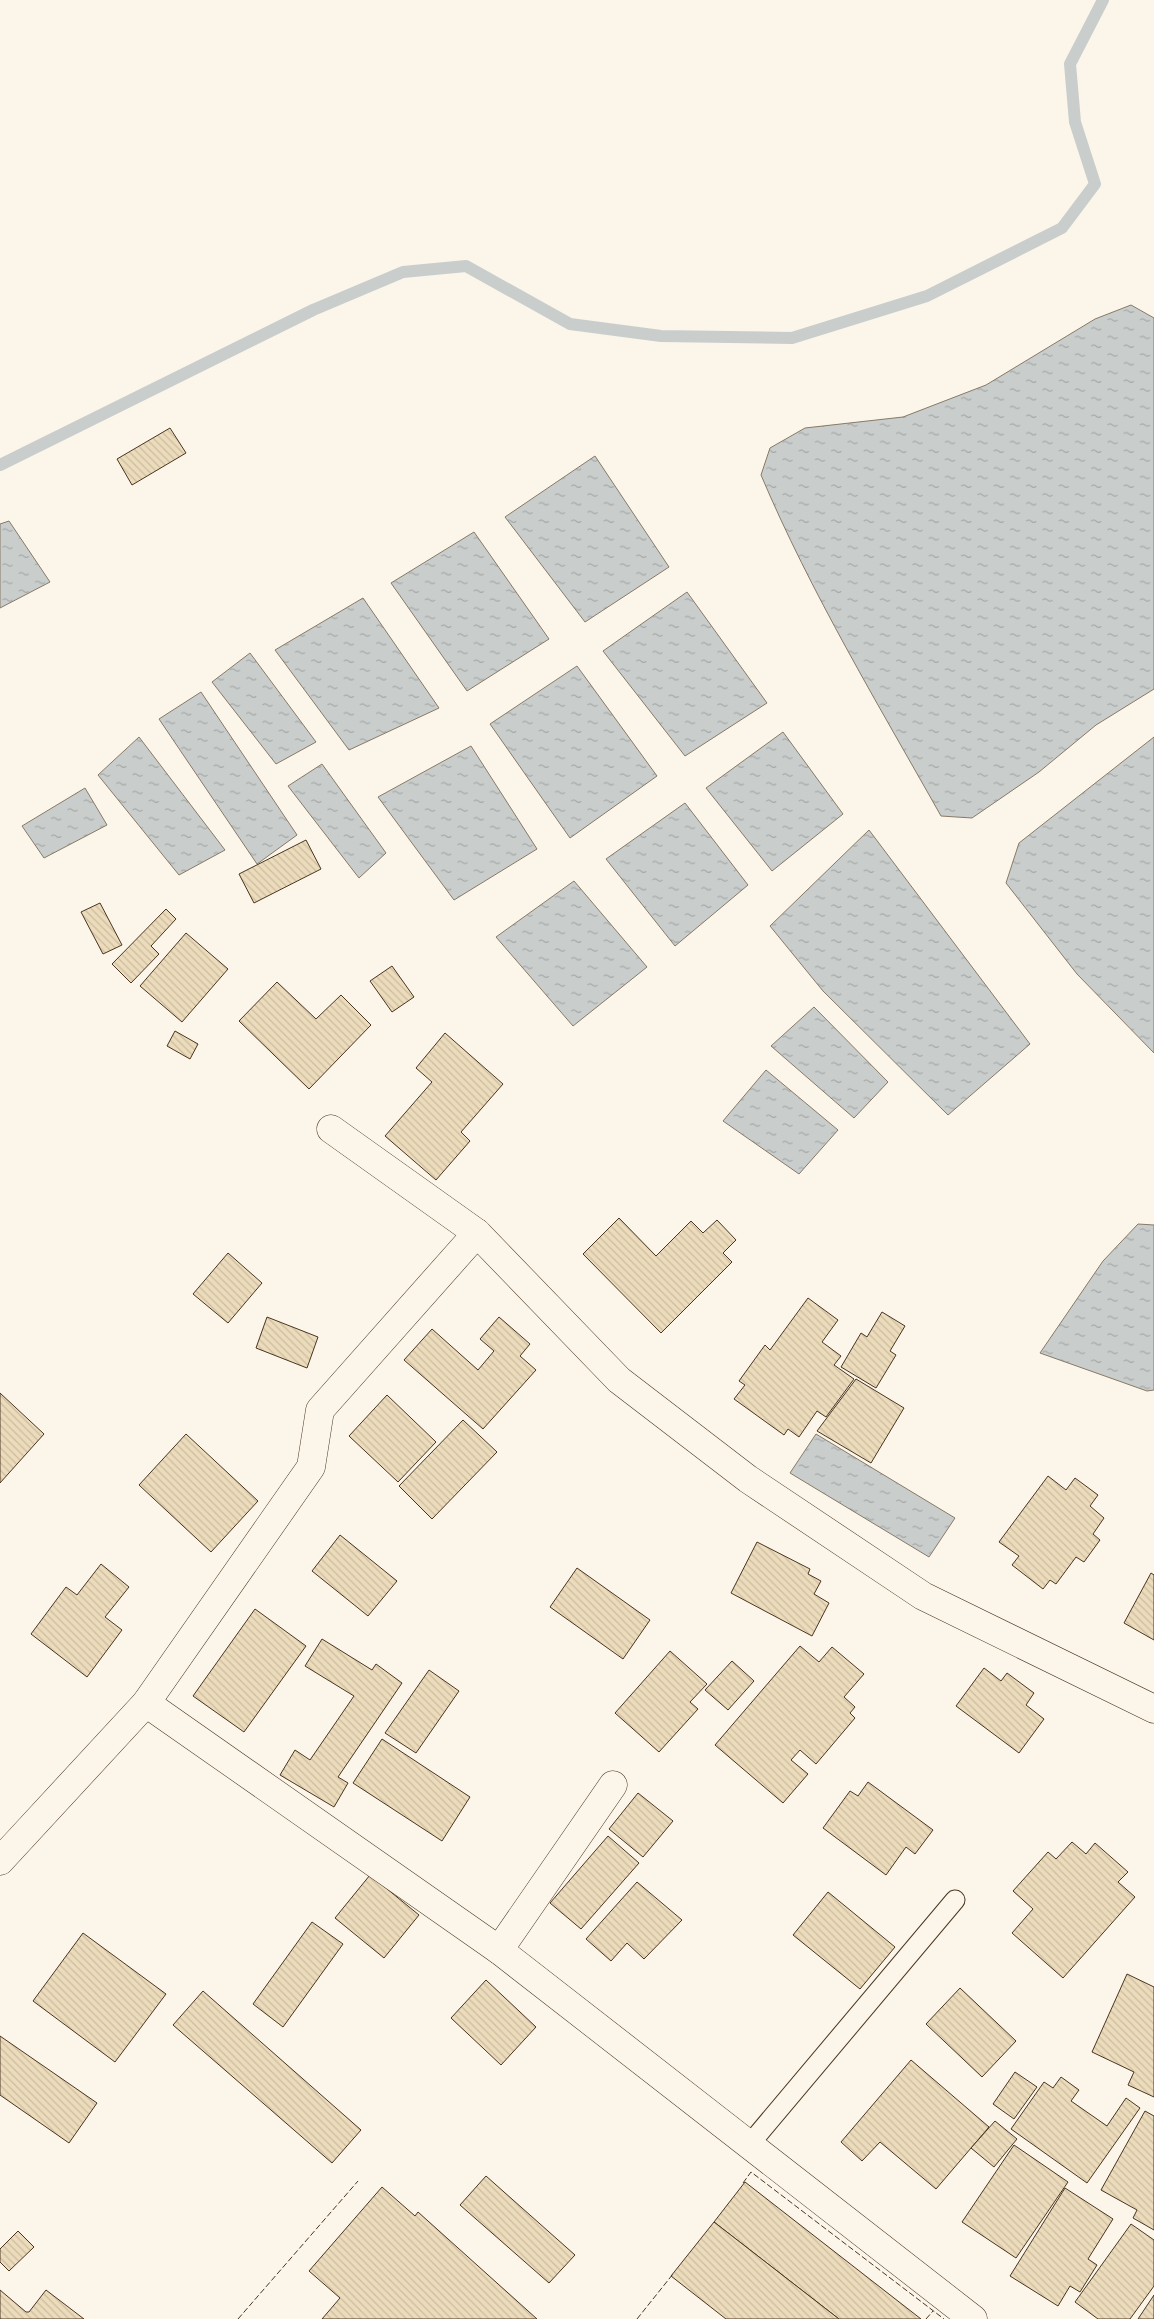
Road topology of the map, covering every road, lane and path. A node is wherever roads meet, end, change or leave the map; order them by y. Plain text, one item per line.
1 (330, 1129) dead end
2 (477, 1233) junction
3 (146, 1703) junction
4 (1154, 1709) edge
5 (613, 1785) dead end
6 (0, 1861) edge
7 (955, 1900) dead end
8 (499, 1950) junction
9 (749, 2145) junction
10 (973, 2319) edge

1 - 2 street
2 - 3 street
2 - 4 street
3 - 6 street
3 - 8 street
5 - 8 street
7 - 9 lane
8 - 9 street
9 - 10 street

